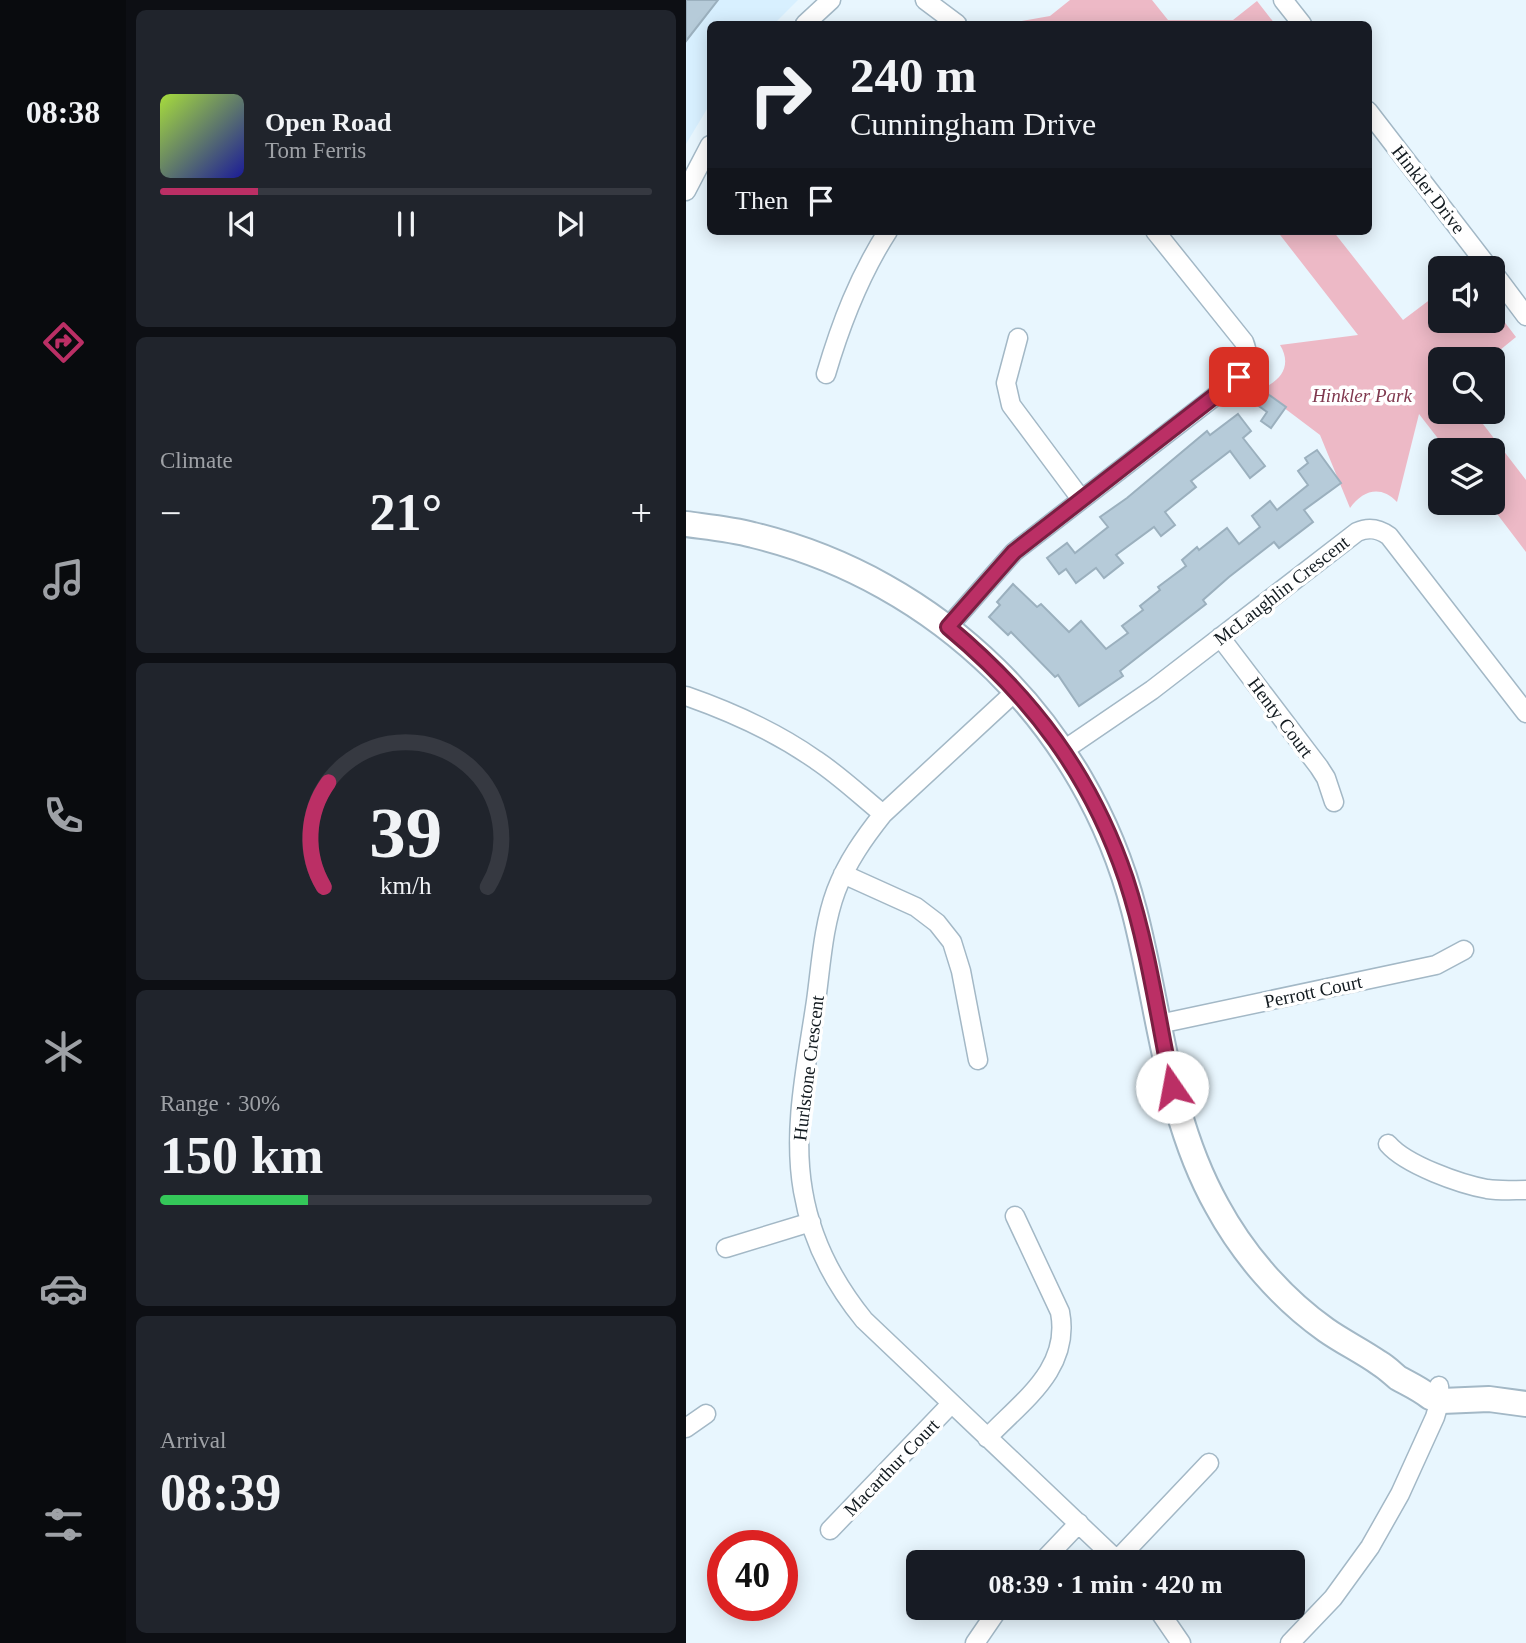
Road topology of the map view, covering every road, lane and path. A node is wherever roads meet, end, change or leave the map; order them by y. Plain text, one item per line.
1 (831, 0) edge
2 (925, 0) edge
3 (1283, 0) edge
4 (809, 21) edge
5 (952, 21) edge
6 (1299, 21) edge
7 (1372, 116) edge
8 (707, 151) edge
9 (686, 191) edge
10 (886, 235) edge
11 (1158, 235) edge
12 (1480, 256) edge
13 (1505, 288) edge
14 (1526, 316) edge
15 (1018, 338) dead end
16 (826, 374) dead end
17 (1081, 499) junction
18 (686, 524) edge
19 (948, 627) junction
20 (1220, 637) junction
21 (1017, 690) junction
22 (686, 695) edge
23 (1526, 713) edge
24 (1064, 750) junction
25 (1334, 802) dead end
26 (883, 814) junction
27 (844, 874) junction
28 (1464, 950) dead end
29 (1159, 1024) junction
30 (978, 1060) dead end
31 (1388, 1144) dead end
32 (1526, 1190) edge
33 (1015, 1216) dead end
34 (811, 1222) junction
35 (726, 1248) dead end
36 (1437, 1395) junction
37 (951, 1404) junction
38 (1526, 1405) edge
39 (706, 1414) dead end
40 (686, 1428) edge
41 (987, 1438) junction
42 (1209, 1463) dead end
43 (1079, 1523) junction
44 (830, 1530) dead end
45 (1053, 1550) edge
46 (1107, 1550) edge
47 (1129, 1550) edge
48 (991, 1620) edge
49 (1165, 1620) edge
50 (975, 1643) edge
51 (1181, 1643) edge
52 (1290, 1643) edge

1 - 4 street
2 - 5 street
3 - 6 street
7 - 12 street, Hinkler Drive
8 - 9 street
10 - 16 street
11 - 17 street
13 - 14 street
15 - 17 street
17 - 19 street
18 - 19 street
19 - 21 street
20 - 23 street, McLaughlin Crescent
20 - 24 street, McLaughlin Crescent
20 - 25 street, Henty Court
21 - 24 street
21 - 26 street, Hurlstone Crescent
22 - 26 street
24 - 29 street
26 - 27 street, Hurlstone Crescent
27 - 30 street
27 - 34 street, Hurlstone Crescent
28 - 29 street, Perrott Court
29 - 36 street
31 - 32 street
33 - 41 street
34 - 35 street
34 - 37 street, Hurlstone Crescent
36 - 38 street
36 - 52 street
37 - 41 street, Hurlstone Crescent
37 - 44 street, Macarthur Court
39 - 40 street
41 - 43 street, Hurlstone Crescent
42 - 47 street
43 - 45 street
43 - 46 street, Hurlstone Crescent
48 - 50 street
49 - 51 street

